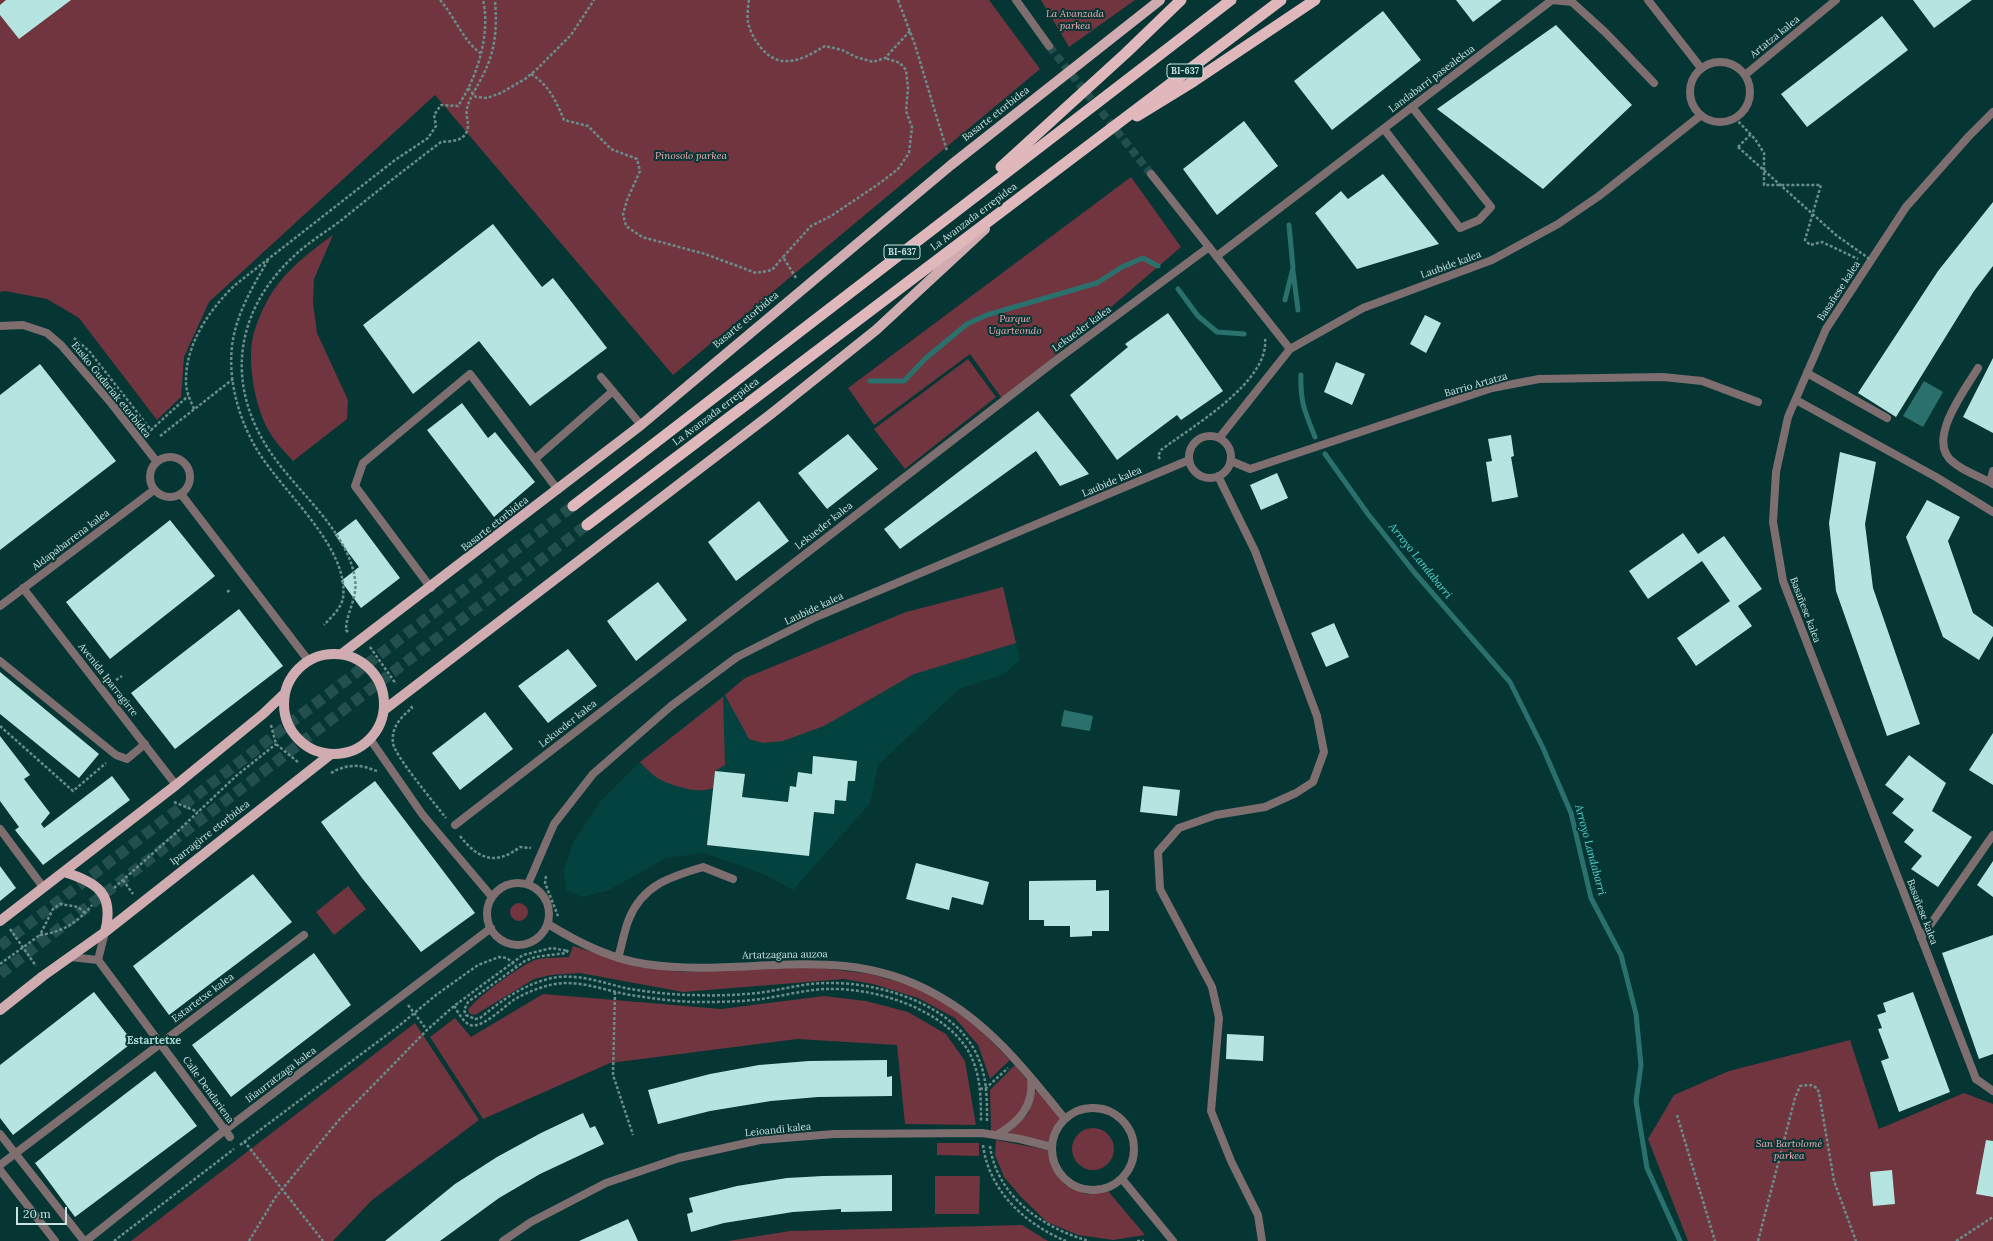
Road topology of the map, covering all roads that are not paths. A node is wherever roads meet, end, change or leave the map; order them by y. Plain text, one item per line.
1 (1016, 0) edge
2 (1160, 0) edge
3 (1181, 0) edge
4 (1231, 0) edge
5 (1281, 0) edge
6 (1315, 0) edge
7 (1648, 0) edge
8 (1836, 0) edge
9 (1049, 46) tunnel mouth
10 (1701, 68) junction
11 (1745, 75) junction
12 (1654, 83) dead end
13 (1412, 107) junction
14 (1993, 112) edge
15 (1700, 116) junction
16 (1384, 128) junction
17 (1090, 144) junction
18 (1151, 174) tunnel mouth
19 (1020, 196) junction
20 (950, 215) junction
21 (1209, 247) junction
22 (1217, 256) junction
23 (0, 326) edge
24 (1290, 349) junction
25 (1978, 368) dead end
26 (1807, 373) junction
27 (601, 377) dead end
28 (613, 391) junction
29 (1796, 400) junction
30 (1758, 402) dead end
31 (1887, 418) dead end
32 (641, 425) junction
33 (1220, 437) junction
34 (534, 459) junction
35 (1190, 460) junction
36 (1231, 461) junction
37 (157, 462) junction
38 (1993, 471) edge
39 (1218, 476) junction
40 (1991, 483) edge
41 (154, 490) junction
42 (558, 490) junction
43 (181, 494) junction
44 (573, 506) tunnel mouth
45 (1993, 512) edge
46 (587, 525) tunnel mouth
47 (23, 588) junction
48 (431, 588) junction
49 (0, 606) edge
50 (343, 654) junction
51 (308, 660) junction
52 (0, 661) edge
53 (284, 694) junction
54 (384, 710) junction
55 (370, 739) junction
56 (145, 744) junction
57 (331, 754) junction
58 (176, 785) junction
59 (453, 825) road end
60 (0, 829) edge
61 (1993, 835) edge
62 (64, 872) junction
63 (733, 879) dead end
64 (528, 884) junction
65 (43, 887) junction
66 (492, 897) junction
67 (1, 920) edge
68 (548, 924) junction
69 (490, 928) junction
70 (104, 932) junction
71 (304, 935) dead end
72 (1921, 938) junction
73 (70, 957) junction
74 (618, 958) junction
75 (98, 960) junction
76 (0, 1010) edge
77 (161, 1043) junction
78 (1032, 1079) junction
79 (1993, 1091) edge
80 (1065, 1119) junction
81 (0, 1134) edge
82 (228, 1134) junction
83 (998, 1135) junction
84 (1052, 1147) junction
85 (15, 1153) junction
86 (0, 1164) edge
87 (0, 1170) edge
88 (1122, 1179) junction
89 (55, 1241) edge
90 (85, 1241) edge
91 (503, 1241) edge
92 (1174, 1241) edge
93 (1262, 1241) edge

1 - 9 street
2 - 32 main road, Basarte etorbidea
3 - 20 highway
4 - 20 highway, La Avanzada errepidea / BI-637
5 - 17 highway, La Avanzada errepidea / BI-637
6 - 17 highway
7 - 10 street
8 - 11 street, Artatza kalea
10 - 11 street
10 - 15 street
11 - 15 street
12 - 13 street, Landabarri pasealekua
13 - 16 street, Landabarri pasealekua
13 - 16 street
14 - 26 street, Basañese kalea
15 - 24 street, Laubide kalea
16 - 22 street, Landabarri pasealekua
17 - 19 highway, La Avanzada errepidea / BI-637
18 - 21 street
19 - 46 highway, La Avanzada errepidea / BI-637
19 - 54 main road
20 - 44 highway, La Avanzada errepidea / BI-637
21 - 22 street
21 - 59 street, Lekueder kalea
22 - 24 street
23 - 37 street, Eusko Gudariak etorbidea
24 - 33 street, Laubide kalea
25 - 40 street
26 - 29 street, Basañese kalea
26 - 31 street
27 - 28 street
28 - 32 street
28 - 34 street
29 - 45 street
29 - 72 street, Basañese kalea
30 - 36 street, Barrio Artatza
32 - 42 main road, Basarte etorbidea
33 - 35 street
33 - 36 street
34 - 42 street
34 - 48 street
35 - 39 street
35 - 64 street, Laubide kalea
36 - 39 street
37 - 41 street
37 - 43 street
38 - 40 street
39 - 93 street
41 - 43 street
41 - 47 street, Aldapabarrena kalea
42 - 48 main road, Basarte etorbidea
43 - 51 street
47 - 49 street, Aldapabarrena kalea
47 - 56 street, Avenida Iparragirre
48 - 50 main road, Basarte etorbidea
50 - 51 main road
50 - 54 main road
51 - 53 main road
52 - 56 street
53 - 57 main road
53 - 58 main road
54 - 55 main road
55 - 57 main road
55 - 66 street
56 - 58 street, Avenida Iparragirre
57 - 70 main road, Iparragirre etorbidea
58 - 62 main road
60 - 65 street
61 - 72 street
62 - 65 main road
62 - 70 main road
63 - 74 street
64 - 66 street
64 - 68 street
65 - 67 main road
66 - 69 street
68 - 69 street
68 - 74 street, Artatzagana auzoa
69 - 82 street, Iñaurratzaga kalea
70 - 73 main road, Iparragirre etorbidea
70 - 75 street
71 - 77 street, Estartetxe kalea
72 - 79 street, Basañese kalea
73 - 75 street
73 - 76 main road
74 - 78 street, Artatzagana auzoa
75 - 77 street, Calle Dendariena
77 - 82 street, Calle Dendariena
77 - 85 street, Estartetxe kalea
78 - 80 street, Artatzagana auzoa
78 - 83 street
80 - 84 street
80 - 88 street
81 - 85 street
82 - 90 street, Iñaurratzaga kalea
83 - 84 street, Leioandi kalea
83 - 91 street, Leioandi kalea
84 - 88 street
85 - 86 street, Estartetxe kalea
85 - 90 street
87 - 89 street
88 - 92 street

